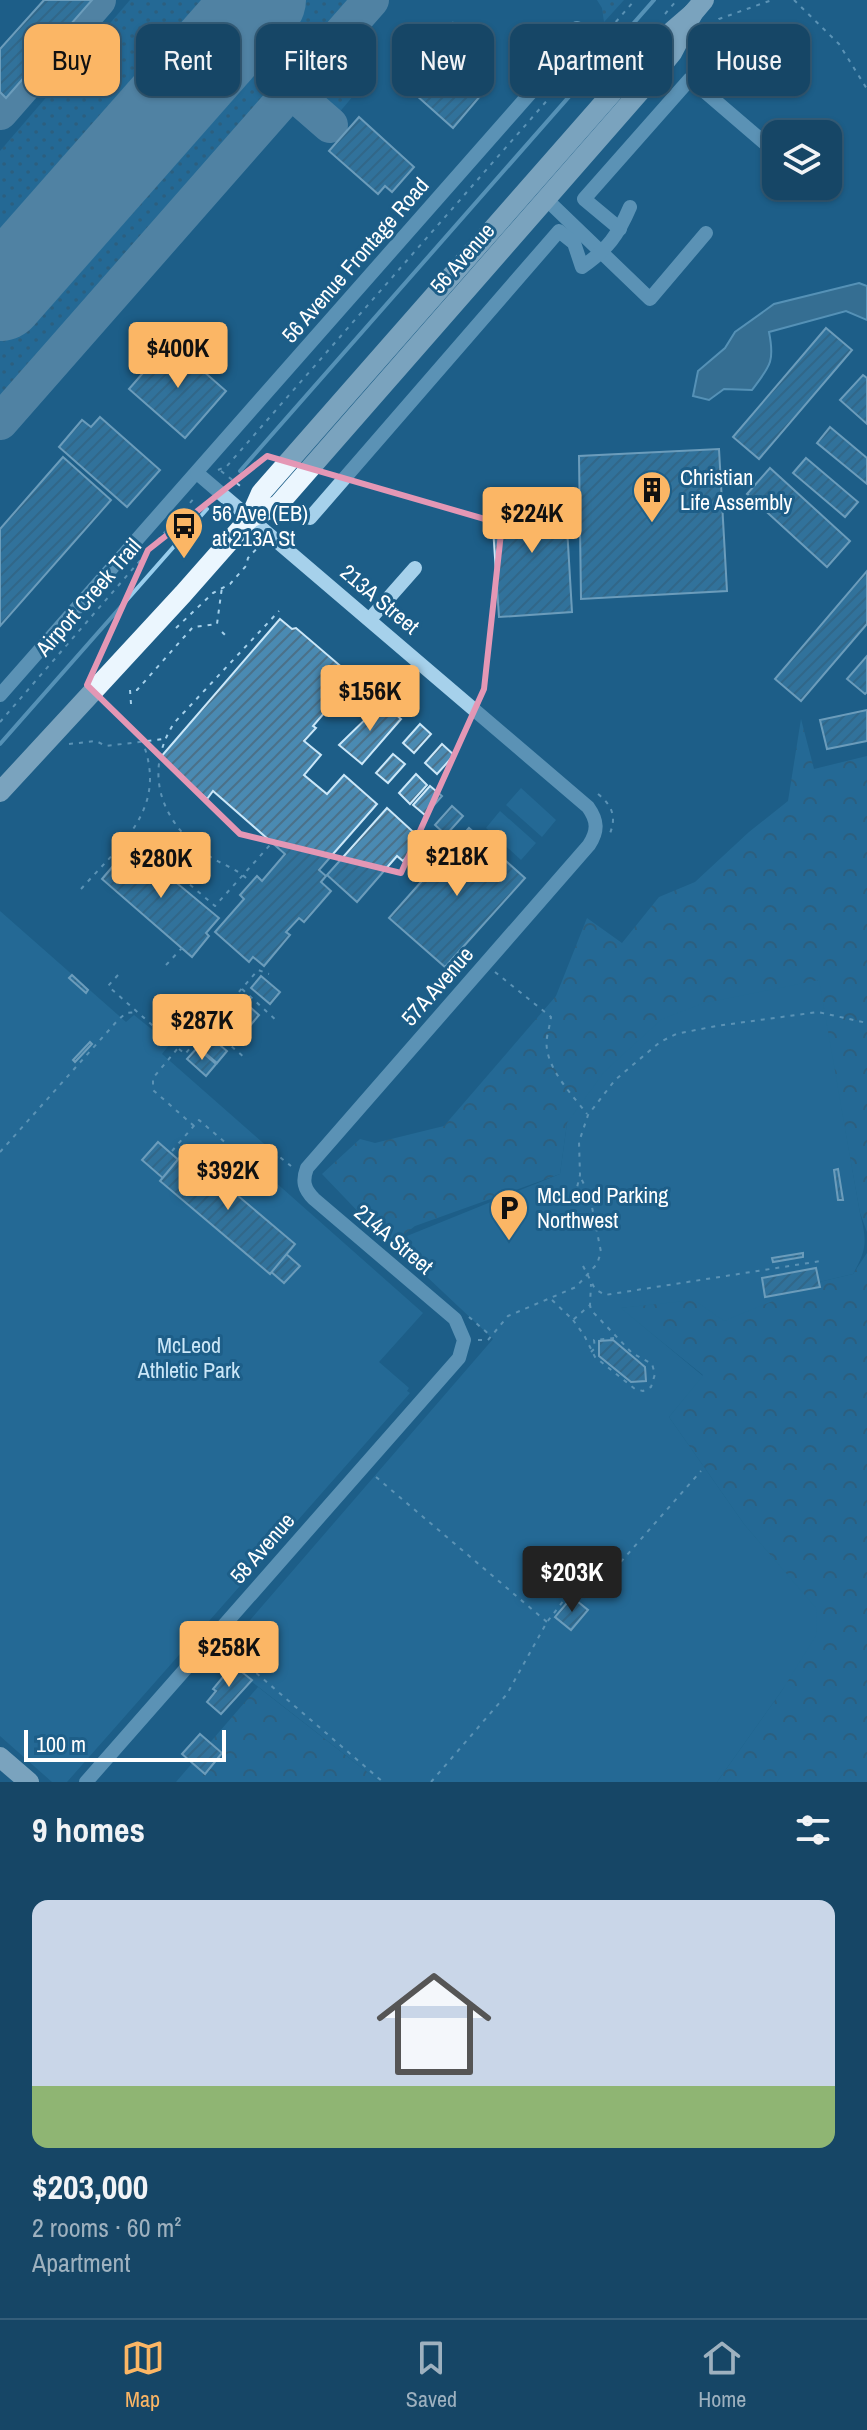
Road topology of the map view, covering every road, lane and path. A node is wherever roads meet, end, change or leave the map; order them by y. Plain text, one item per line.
1 (635, 0) edge
2 (772, 0) edge
3 (794, 0) edge
4 (699, 6) edge
5 (719, 19) dead end
6 (867, 89) edge
7 (528, 96) edge
8 (762, 141) edge
9 (538, 177) junction
10 (546, 199) junction
11 (630, 207) dead end
12 (620, 229) junction
13 (706, 233) dead end
14 (603, 252) junction
15 (197, 473) junction
16 (243, 489) dead end
17 (199, 491) dead end
18 (250, 518) junction
19 (310, 518) dead end
20 (259, 546) dead end
21 (415, 568) dead end
22 (222, 587) junction
23 (279, 611) dead end
24 (370, 619) junction
25 (222, 632) dead end
26 (167, 636) dead end
27 (227, 637) dead end
28 (235, 647) dead end
29 (240, 653) junction
30 (0, 695) edge
31 (131, 704) dead end
32 (0, 722) edge
33 (165, 739) junction
34 (143, 743) junction
35 (63, 744) dead end
36 (157, 764) junction
37 (150, 765) junction
38 (151, 786) junction
39 (159, 786) junction
40 (0, 792) edge
41 (598, 794) dead end
42 (596, 829) joint
43 (129, 833) junction
44 (605, 843) dead end
45 (270, 845) dead end
46 (243, 875) junction
47 (246, 878) dead end
48 (81, 889) dead end
49 (182, 948) dead end
50 (166, 965) dead end
51 (269, 974) dead end
52 (498, 974) dead end
53 (118, 975) dead end
54 (241, 988) junction
55 (138, 1012) junction
56 (277, 1021) dead end
57 (867, 1023) edge
58 (209, 1026) junction
59 (178, 1048) junction
60 (245, 1058) dead end
61 (588, 1115) junction
62 (194, 1126) junction
63 (172, 1151) dead end
64 (0, 1152) edge
65 (300, 1168) junction
66 (580, 1175) junction
67 (575, 1196) dead end
68 (821, 1261) dead end
69 (583, 1266) dead end
70 (588, 1276) junction
71 (591, 1282) junction
72 (550, 1298) junction
73 (590, 1305) junction
74 (468, 1316) dead end
75 (573, 1320) junction
76 (491, 1336) junction
77 (616, 1338) junction
78 (464, 1340) junction
79 (591, 1352) junction
80 (363, 1466) junction
81 (701, 1471) dead end
82 (547, 1622) junction
83 (214, 1636) junction
84 (0, 1757) edge
85 (29, 1782) edge
86 (86, 1782) edge
87 (383, 1782) edge
88 (431, 1782) edge

1 - 16 path
2 - 5 path
3 - 6 path
4 - 9 main road, 56 Avenue
4 - 10 main road, 56 Avenue
7 - 15 street, 56 Avenue Frontage Road
8 - 12 street
9 - 10 main road
9 - 18 main road, 56 Avenue
10 - 14 street
10 - 18 main road, 56 Avenue
11 - 12 street
12 - 14 street
13 - 14 street
14 - 19 street
15 - 18 street, 213A Street
15 - 30 street, 56 Avenue Frontage Road
17 - 32 path, Airport Creek Trail
18 - 24 street, 213A Street
18 - 40 main road, 56 Avenue
20 - 22 path
21 - 24 street
22 - 26 path
22 - 31 path
23 - 29 path
24 - 42 street, 213A Street
25 - 27 path
28 - 29 path
29 - 33 path
33 - 34 path
33 - 36 path
34 - 35 path
34 - 37 path
36 - 37 path
36 - 39 path
37 - 38 path
38 - 39 path
38 - 43 path
39 - 46 path
41 - 44 path
42 - 65 street, 57A Avenue
43 - 46 path
43 - 48 path
45 - 46 path
46 - 47 path
49 - 50 path
51 - 54 path
52 - 61 path
53 - 55 path
54 - 56 path
54 - 58 path
55 - 59 path
55 - 64 path
57 - 61 path
58 - 59 path
58 - 60 path
59 - 62 path
61 - 66 path
62 - 63 path
62 - 65 path
65 - 78 street, 214A Street
66 - 67 path
66 - 70 path
68 - 71 path
69 - 70 path
70 - 71 path
70 - 72 path
71 - 73 path
72 - 75 path
72 - 76 path
73 - 75 path
73 - 77 path
74 - 76 path
75 - 79 path
76 - 78 path
77 - 79 path
77 - 79 path
78 - 80 street, 58 Avenue
80 - 82 path
80 - 83 street, 58 Avenue
81 - 82 path
82 - 88 path
83 - 86 street, 58 Avenue
83 - 87 path
84 - 85 main road

